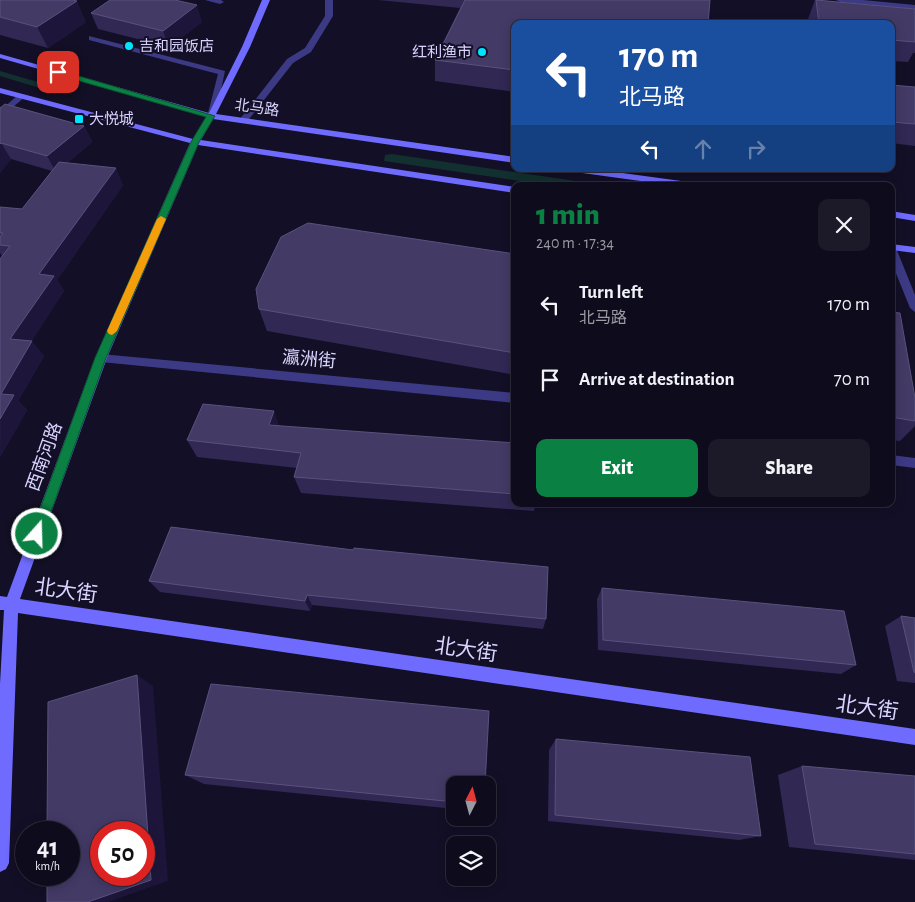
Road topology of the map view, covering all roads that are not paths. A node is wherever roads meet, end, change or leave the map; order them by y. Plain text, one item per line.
1 (209, 0) edge
2 (266, 0) edge
3 (330, 0) edge
4 (840, 0) edge
5 (220, 2) dead end
6 (915, 7) edge
7 (92, 38) dead end
8 (0, 56) edge
9 (0, 90) edge
10 (22, 96) junction
11 (0, 115) edge
12 (211, 116) junction
13 (243, 121) junction
14 (195, 142) junction
15 (511, 159) edge
16 (596, 172) edge
17 (668, 182) edge
18 (511, 189) edge
19 (895, 215) edge
20 (915, 218) edge
21 (895, 248) edge
22 (915, 250) edge
23 (895, 257) edge
24 (915, 308) edge
25 (101, 358) junction
26 (511, 398) edge
27 (895, 460) edge
28 (915, 463) edge
29 (6, 604) edge
30 (915, 737) edge
31 (0, 863) edge

1 - 5 street
2 - 12 main road, 西南河路
3 - 13 street
4 - 6 street
7 - 12 street
8 - 12 main road, 北马路
9 - 10 main road
10 - 11 street
10 - 14 main road
12 - 13 main road, 北马路
12 - 14 main road, 西南河路
13 - 15 main road, 北马路
14 - 18 main road
14 - 25 main road, 西南河路
16 - 17 main road
19 - 20 main road
21 - 22 main road
23 - 24 street
25 - 26 street, 瀛洲街
25 - 29 main road, 西南河路
27 - 28 street
29 - 30 main road, 北大街
29 - 31 main road, 西南河路

